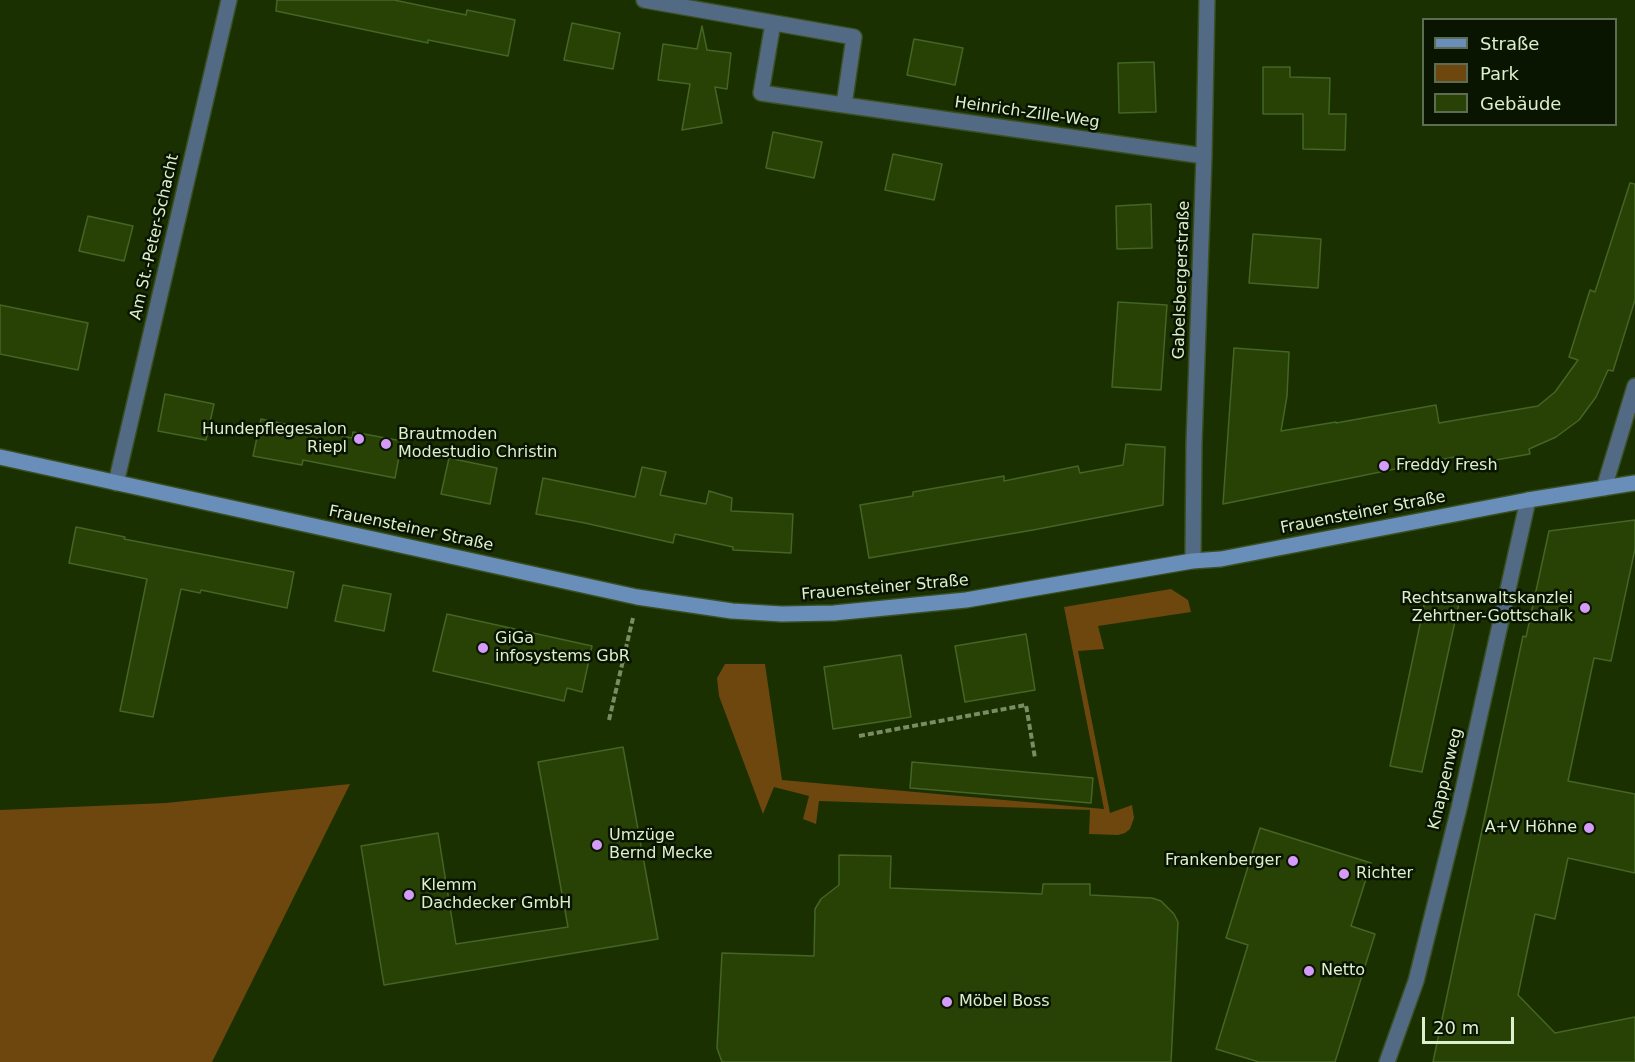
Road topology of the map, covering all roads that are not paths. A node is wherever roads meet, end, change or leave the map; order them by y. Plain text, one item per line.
1 (229, 0) edge
2 (644, 0) edge
3 (1207, 0) edge
4 (773, 23) junction
5 (844, 105) junction
6 (1204, 156) junction
7 (1635, 386) edge
8 (0, 458) edge
9 (116, 483) junction
10 (1635, 483) edge
11 (1604, 488) junction
12 (1528, 500) junction
13 (1193, 561) junction
14 (1387, 1062) edge

1 - 9 street, Am St.-Peter-Schacht
2 - 4 street
3 - 6 street, Gabelsbergerstraße
4 - 5 street
4 - 5 street, Heinrich-Zille-Weg
5 - 6 street, Heinrich-Zille-Weg
6 - 13 street, Gabelsbergerstraße
7 - 11 street
8 - 9 main road, Frauensteiner Straße
9 - 13 main road, Frauensteiner Straße
10 - 11 main road, Frauensteiner Straße
11 - 12 main road, Frauensteiner Straße
12 - 13 main road, Frauensteiner Straße
12 - 14 street, Knappenweg

